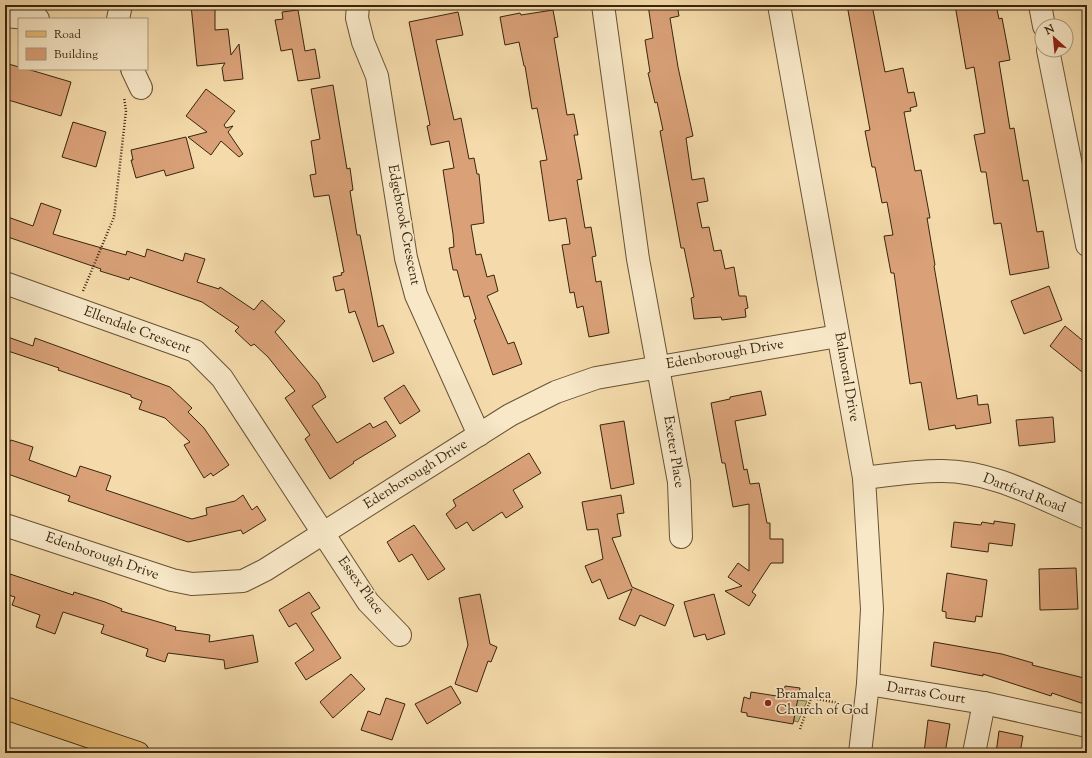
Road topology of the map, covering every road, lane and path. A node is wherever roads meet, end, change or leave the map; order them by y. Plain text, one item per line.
1 (121, 5) edge
2 (358, 5) edge
3 (603, 5) edge
4 (780, 5) edge
5 (1040, 5) edge
6 (5, 16) edge
7 (27, 18) edge
8 (118, 18) edge
9 (1042, 18) edge
10 (1050, 58) edge
11 (132, 82) edge
12 (1087, 245) edge
13 (5, 283) edge
14 (76, 308) junction
15 (838, 336) junction
16 (658, 366) junction
17 (479, 435) junction
18 (864, 478) junction
19 (1087, 518) edge
20 (5, 525) edge
21 (323, 534) junction
22 (681, 537) dead end
23 (400, 635) dead end
24 (868, 684) junction
25 (798, 696) dead end
26 (811, 698) junction
27 (838, 703) dead end
28 (984, 703) junction
29 (5, 708) edge
30 (1087, 726) edge
31 (800, 729) dead end
32 (138, 753) edge
33 (860, 753) edge
34 (974, 753) edge

1 - 8 street
2 - 17 street, Edgebrook Crescent
3 - 16 street
4 - 15 street, Balmoral Drive
5 - 9 street
6 - 7 street
10 - 12 street
11 - 14 path
13 - 14 street, Ellendale Crescent
14 - 21 street, Ellendale Crescent
15 - 16 street, Edenborough Drive
15 - 18 street, Balmoral Drive
16 - 17 street, Edenborough Drive
16 - 22 street, Exeter Place
17 - 21 street, Edenborough Drive
18 - 19 street, Dartford Road
18 - 24 street, Balmoral Drive
20 - 21 street, Edenborough Drive
21 - 23 street, Essex Place
24 - 28 street, Darras Court
24 - 33 street, Balmoral Drive
25 - 26 path
26 - 27 path
26 - 31 path
28 - 30 street, Darras Court
28 - 34 street, Darras Court
29 - 32 main road

